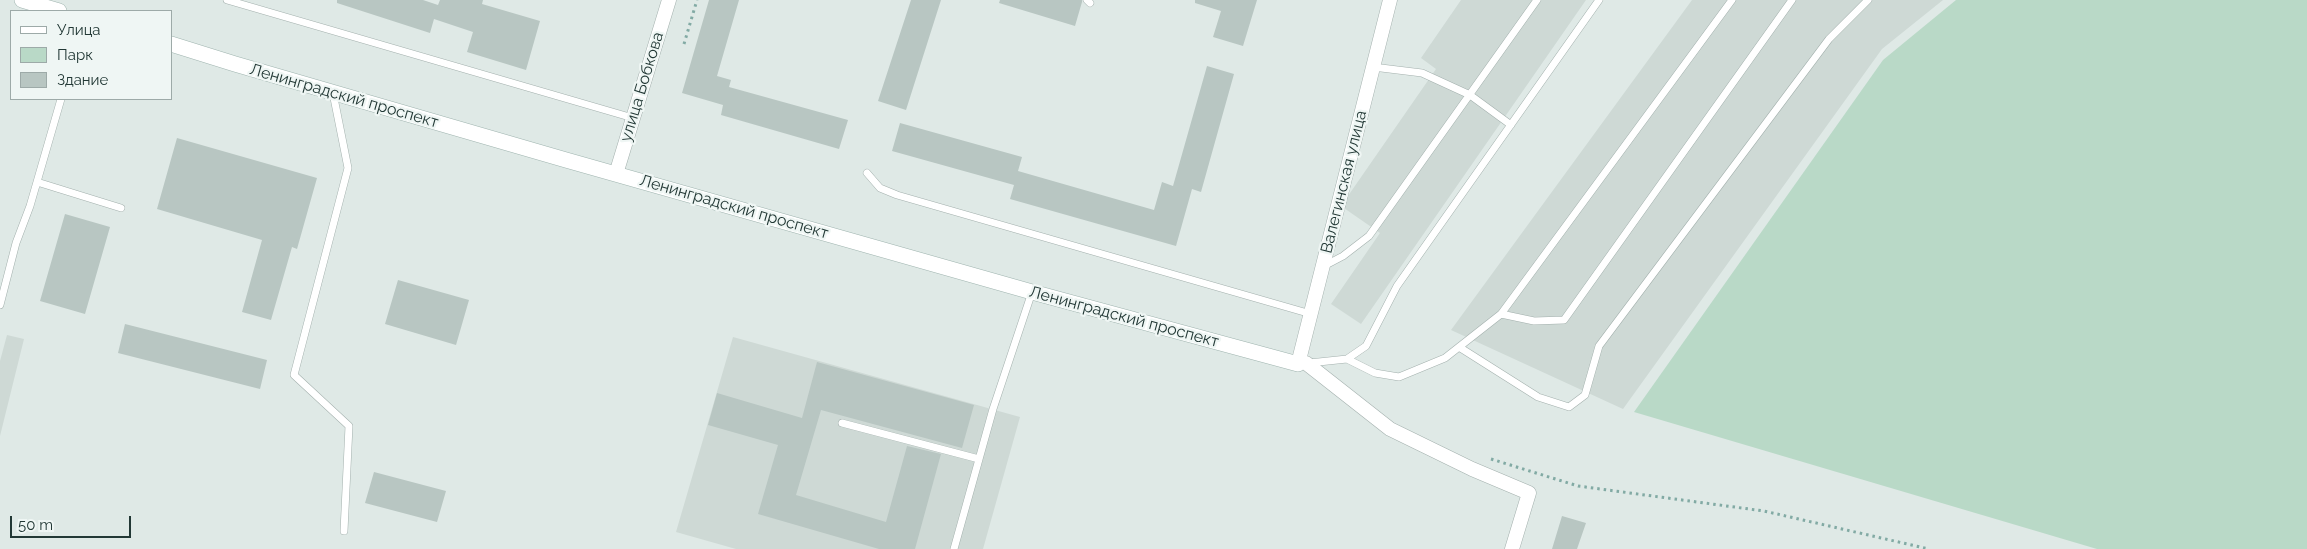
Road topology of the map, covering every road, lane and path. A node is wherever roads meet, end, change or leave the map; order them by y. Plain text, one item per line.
1 (22, 0) edge
2 (227, 0) edge
3 (669, 0) edge
4 (697, 0) edge
5 (1390, 0) edge
6 (1537, 0) edge
7 (1599, 0) edge
8 (1732, 0) edge
9 (1792, 0) edge
10 (1868, 0) edge
11 (56, 10) edge
12 (172, 44) edge
13 (684, 44) dead end
14 (1373, 67) junction
15 (333, 92) junction
16 (1470, 95) junction
17 (61, 100) edge
18 (633, 118) junction
19 (1511, 125) junction
20 (868, 173) dead end
21 (616, 174) junction
22 (37, 182) junction
23 (121, 208) dead end
24 (1323, 267) junction
25 (1032, 292) junction
26 (0, 304) edge
27 (1311, 314) junction
28 (1501, 314) junction
29 (1459, 347) junction
30 (1347, 359) junction
31 (1302, 364) junction
32 (842, 423) dead end
33 (1485, 458) dead end
34 (979, 459) junction
35 (344, 531) dead end
36 (954, 549) edge
37 (1512, 549) edge
38 (1929, 549) edge

1 - 11 street
2 - 18 lane
3 - 18 street, улица Бобкова
4 - 13 path
5 - 14 street, Валегинская улица
6 - 16 lane
7 - 19 lane
8 - 28 lane
9 - 28 lane
10 - 29 lane
12 - 15 street, Ленинградский проспект
14 - 16 lane
14 - 24 street, Валегинская улица
15 - 21 street, Ленинградский проспект
15 - 35 lane
16 - 19 lane
16 - 24 lane
17 - 22 lane
18 - 21 street, улица Бобкова
19 - 30 lane
20 - 27 lane
21 - 25 street, Ленинградский проспект
22 - 23 lane
22 - 26 lane
24 - 27 street, Валегинская улица
25 - 31 street, Ленинградский проспект
25 - 34 lane
27 - 31 street, Валегинская улица
28 - 29 lane
29 - 30 lane
30 - 31 lane
31 - 37 street
32 - 34 lane
33 - 38 path
34 - 36 lane

